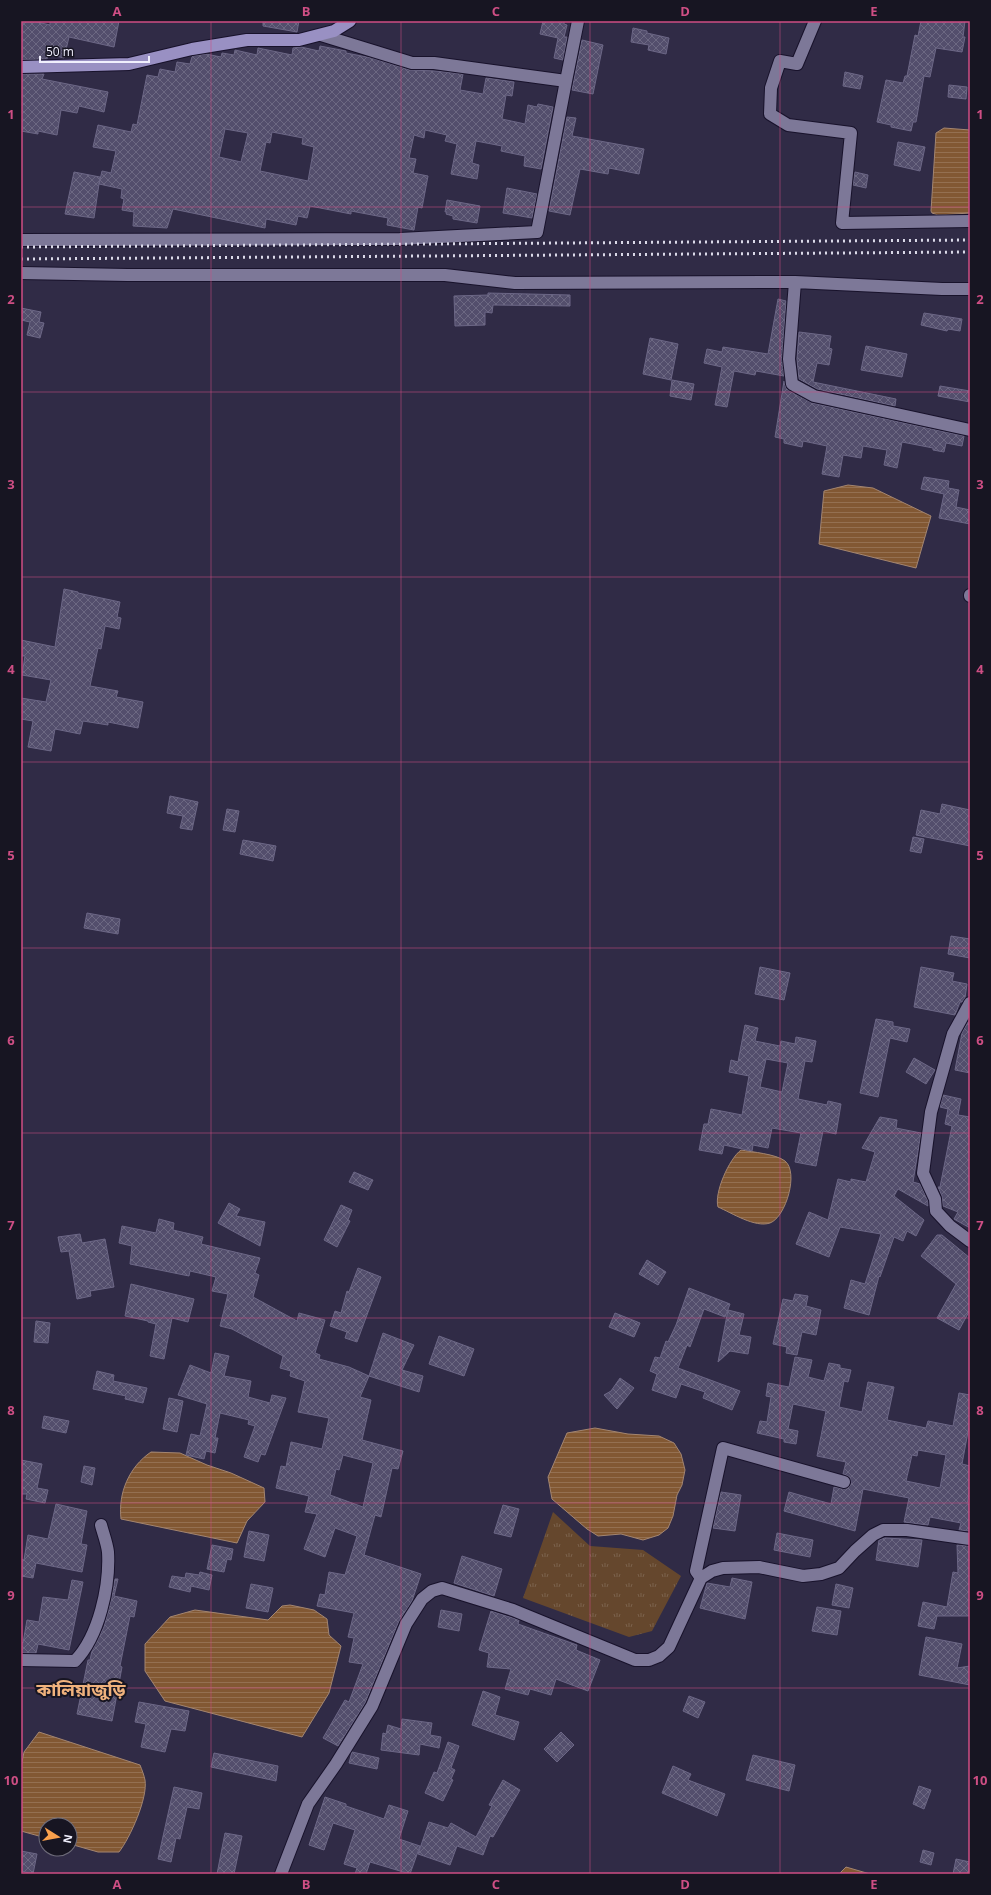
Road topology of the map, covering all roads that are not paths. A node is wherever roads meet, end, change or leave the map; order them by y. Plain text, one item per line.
1 (350, 21) edge
2 (578, 21) edge
3 (815, 21) edge
4 (321, 36) junction
5 (21, 67) edge
6 (566, 81) junction
7 (970, 221) edge
8 (21, 240) edge
9 (21, 273) edge
10 (795, 282) junction
11 (970, 289) edge
12 (970, 430) edge
13 (970, 1003) edge
14 (970, 1241) edge
15 (844, 1482) dead end
16 (101, 1525) dead end
17 (970, 1539) edge
18 (702, 1578) junction
19 (21, 1660) edge
20 (281, 1874) edge

1 - 4 main road
2 - 6 street
3 - 7 street
4 - 5 main road
4 - 6 street
6 - 8 street
9 - 10 street
10 - 11 street
10 - 12 street
13 - 14 street
15 - 18 street
16 - 19 street
17 - 18 street
18 - 20 street

